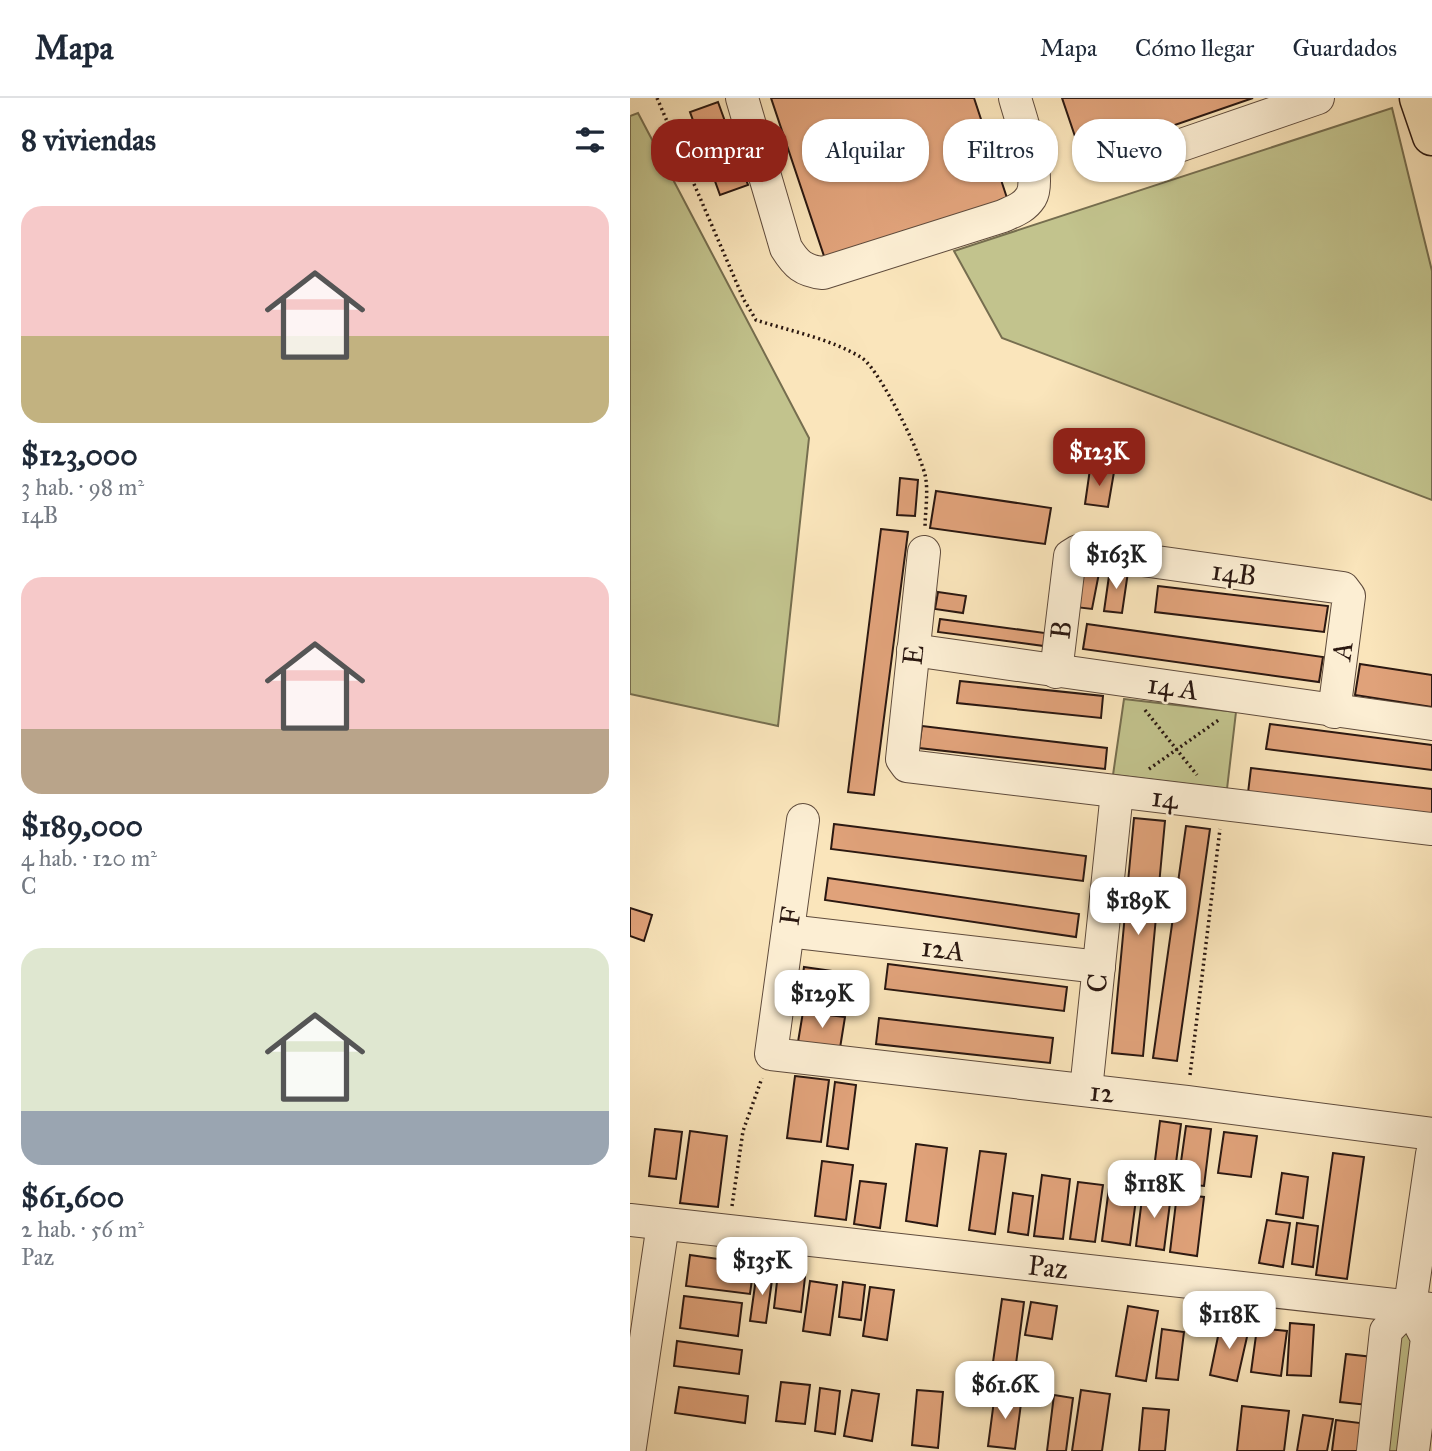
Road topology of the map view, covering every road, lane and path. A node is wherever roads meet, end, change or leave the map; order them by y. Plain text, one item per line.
1 (657, 98) edge
2 (742, 98) edge
3 (1015, 98) edge
4 (1318, 98) edge
5 (1419, 98) edge
6 (1432, 136) edge
7 (1186, 143) edge
8 (1078, 551) joint
9 (924, 552) joint
10 (1347, 591) joint
11 (913, 650) junction
12 (1056, 672) junction
13 (1121, 680) junction
14 (1250, 698) junction
15 (1334, 712) junction
16 (1432, 724) edge
17 (1176, 751) junction
18 (902, 759) joint
19 (1116, 793) junction
20 (1223, 805) junction
21 (803, 820) dead end
22 (1432, 829) edge
23 (788, 931) junction
24 (1099, 967) junction
25 (771, 1054) junction
26 (1086, 1090) junction
27 (1187, 1102) junction
28 (1432, 1134) edge
29 (1432, 1154) edge
30 (630, 1220) edge
31 (663, 1224) junction
32 (728, 1233) junction
33 (1421, 1308) edge
34 (630, 1448) edge
35 (640, 1451) edge
36 (1373, 1451) edge
37 (1413, 1451) edge

1 - 9 path
2 - 3 street
4 - 7 street
5 - 6 highway
8 - 10 street, 14B
8 - 12 street, B
9 - 11 street, E
10 - 15 street, A
11 - 12 street, 14 A
11 - 18 street, E
12 - 13 street, 14 A
13 - 14 street, 14 A
13 - 17 path
14 - 15 street, 14 A
14 - 17 path
15 - 16 street, 14 A
17 - 19 path
17 - 20 path
18 - 19 street, 14
19 - 20 street, 14
19 - 24 street, C
20 - 22 street, 14
20 - 27 path
21 - 23 street, F
23 - 24 street, 12A
23 - 25 street, F
24 - 26 street, C
25 - 26 street, 12
25 - 32 path
26 - 27 street, 12
27 - 28 street, 12
29 - 33 street
30 - 31 street, Paz
31 - 32 street, Paz
31 - 34 street
32 - 33 street, Paz
33 - 36 street
33 - 37 street
34 - 35 street

